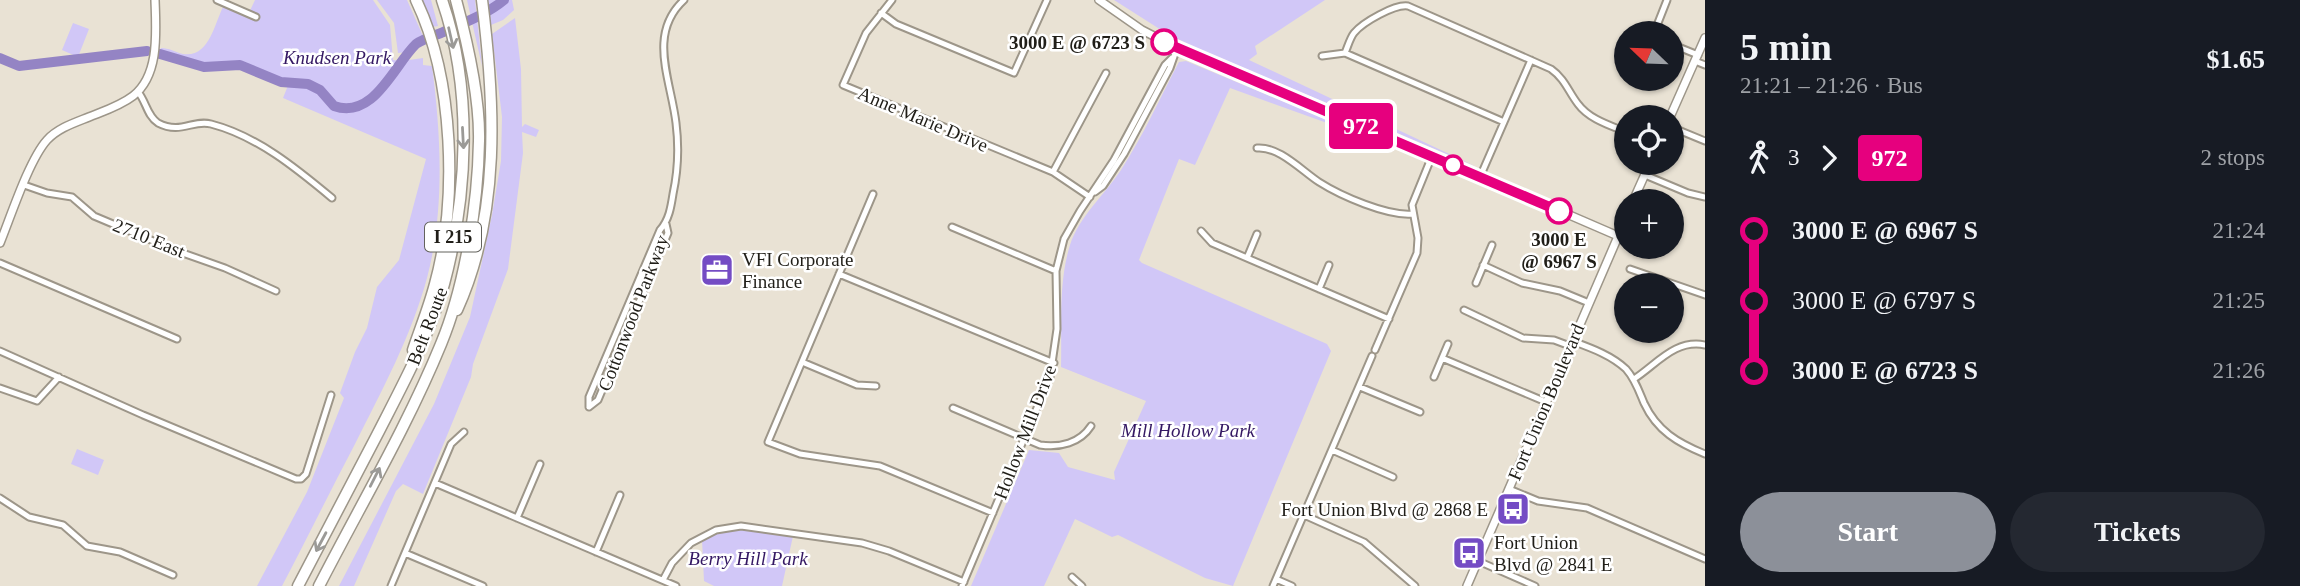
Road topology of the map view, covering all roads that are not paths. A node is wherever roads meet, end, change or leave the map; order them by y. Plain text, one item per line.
1 (155, 0) edge
2 (217, 0) edge
3 (416, 0) edge
4 (482, 0) edge
5 (684, 0) edge
6 (891, 0) edge
7 (1047, 0) edge
8 (1099, 0) edge
9 (1667, 0) edge
10 (456, 1) edge
11 (443, 2) edge
12 (881, 13) junction
13 (256, 18) dead end
14 (1659, 21) edge
15 (1705, 38) edge
16 (1177, 48) junction
17 (1684, 51) edge
18 (1345, 53) junction
19 (1322, 56) dead end
20 (1696, 58) junction
21 (1531, 60) junction
22 (1705, 65) edge
23 (1106, 73) dead end
24 (138, 92) junction
25 (1675, 105) edge
26 (1504, 122) junction
27 (1614, 127) edge
28 (1684, 132) edge
29 (1705, 141) edge
30 (1257, 148) dead end
31 (1432, 156) junction
32 (1054, 172) junction
33 (1645, 175) joint
34 (1480, 177) junction
35 (24, 185) junction
36 (1639, 189) edge
37 (873, 194) dead end
38 (1090, 197) junction
39 (1705, 197) edge
40 (332, 198) dead end
41 (1412, 214) junction
42 (666, 224) junction
43 (952, 227) dead end
44 (1201, 231) dead end
45 (1258, 234) dead end
46 (1614, 234) edge
47 (0, 243) edge
48 (1492, 245) dead end
49 (1614, 245) edge
50 (1247, 258) junction
51 (0, 263) edge
52 (1329, 265) dead end
53 (1483, 265) junction
54 (1630, 269) dead end
55 (1056, 271) junction
56 (839, 274) junction
57 (1476, 283) dead end
58 (1319, 289) junction
59 (276, 291) dead end
60 (1705, 295) edge
61 (1589, 303) junction
62 (1464, 310) dead end
63 (1388, 318) junction
64 (177, 339) dead end
65 (442, 342) junction
66 (1572, 343) junction
67 (1448, 344) dead end
68 (1705, 345) edge
69 (0, 351) edge
70 (1442, 358) junction
71 (802, 362) junction
72 (1054, 363) junction
73 (58, 377) junction
74 (1434, 377) dead end
75 (1634, 379) junction
76 (876, 386) dead end
77 (1360, 387) junction
78 (0, 388) edge
79 (398, 394) junction
80 (331, 395) dead end
81 (1546, 402) junction
82 (953, 408) dead end
83 (1420, 412) dead end
84 (1091, 426) dead end
85 (464, 432) dead end
86 (1025, 439) junction
87 (1332, 450) junction
88 (1705, 454) edge
89 (540, 464) dead end
90 (1393, 477) dead end
91 (435, 483) junction
92 (1509, 489) junction
93 (620, 495) dead end
94 (0, 498) edge
95 (993, 513) junction
96 (1304, 515) junction
97 (517, 518) junction
98 (596, 552) junction
99 (405, 553) junction
100 (1705, 559) edge
101 (1478, 561) junction
102 (173, 575) dead end
103 (1072, 576) dead end
104 (1276, 579) junction
105 (663, 580) junction
106 (963, 584) edge
107 (298, 586) edge
108 (319, 586) edge
109 (391, 586) edge
110 (483, 586) edge
111 (676, 586) edge
112 (1082, 586) edge
113 (1273, 586) edge
114 (1292, 586) edge
115 (1415, 586) edge
116 (1467, 586) edge
117 (1535, 586) edge

1 - 24 main road
2 - 13 street
3 - 79 highway
4 - 65 highway
5 - 42 street, Cottonwood Parkway
6 - 12 street, Anne Marie Drive
7 - 12 street
8 - 16 main road
9 - 14 street
10 - 65 highway, Belt Route / I 215
11 -> 79 highway, Belt Route / I 215
12 - 32 street, Anne Marie Drive
15 - 20 main road
16 - 31 main road
16 - 38 street, Hollow Mill Drive
17 - 20 street
18 - 19 street
18 - 21 street
18 - 26 street
20 - 22 street
20 - 25 main road
21 - 26 street
21 - 27 street
23 - 32 street
24 - 35 main road
24 - 40 street
26 - 34 street
28 - 29 street
30 - 41 street
31 - 34 main road
31 - 41 street
32 - 38 street, Anne Marie Drive
33 - 36 main road
33 - 39 street
34 - 46 main road
35 - 47 main road
35 - 59 street, 2710 East
37 - 56 street
38 - 55 street, Hollow Mill Drive
41 - 63 street
42 - 42 street, Cottonwood Parkway
43 - 55 street
44 - 50 street
45 - 50 street
48 - 53 street
49 - 61 main road, Fort Union Boulevard
50 - 58 street
51 - 64 street
52 - 58 street
53 - 57 street
53 - 61 street
54 - 60 street
55 - 72 street, Hollow Mill Drive
56 - 71 street
56 - 72 street
58 - 63 street
61 - 66 main road, Fort Union Boulevard
62 - 66 street
63 - 77 street
108 -> 65 highway, Belt Route / I 215
66 - 75 street
66 - 81 main road, Fort Union Boulevard
67 - 70 street
68 - 75 street
69 - 73 street
70 - 74 street
70 - 81 street
71 - 76 street
71 - 95 street
72 - 86 street, Hollow Mill Drive
73 - 78 street
73 - 80 street
75 - 88 street
77 - 83 street
77 - 87 street
79 -> 107 highway, Belt Route / I 215
81 - 92 main road, Fort Union Boulevard
82 - 86 street
84 - 86 street
85 - 91 street
86 - 95 street, Hollow Mill Drive
87 - 90 street
87 - 96 street
89 - 97 street
91 - 97 street
91 - 99 street
92 - 100 street
92 - 101 main road, Fort Union Boulevard
93 - 98 street
94 - 102 street
95 - 106 street, Hollow Mill Drive
96 - 104 street
96 - 115 street
97 - 98 street
98 - 105 street
99 - 109 street
99 - 110 street
101 - 116 main road, Fort Union Boulevard
101 - 117 street
103 - 112 street
104 - 113 street
104 - 114 street
105 - 106 street
105 - 111 street

